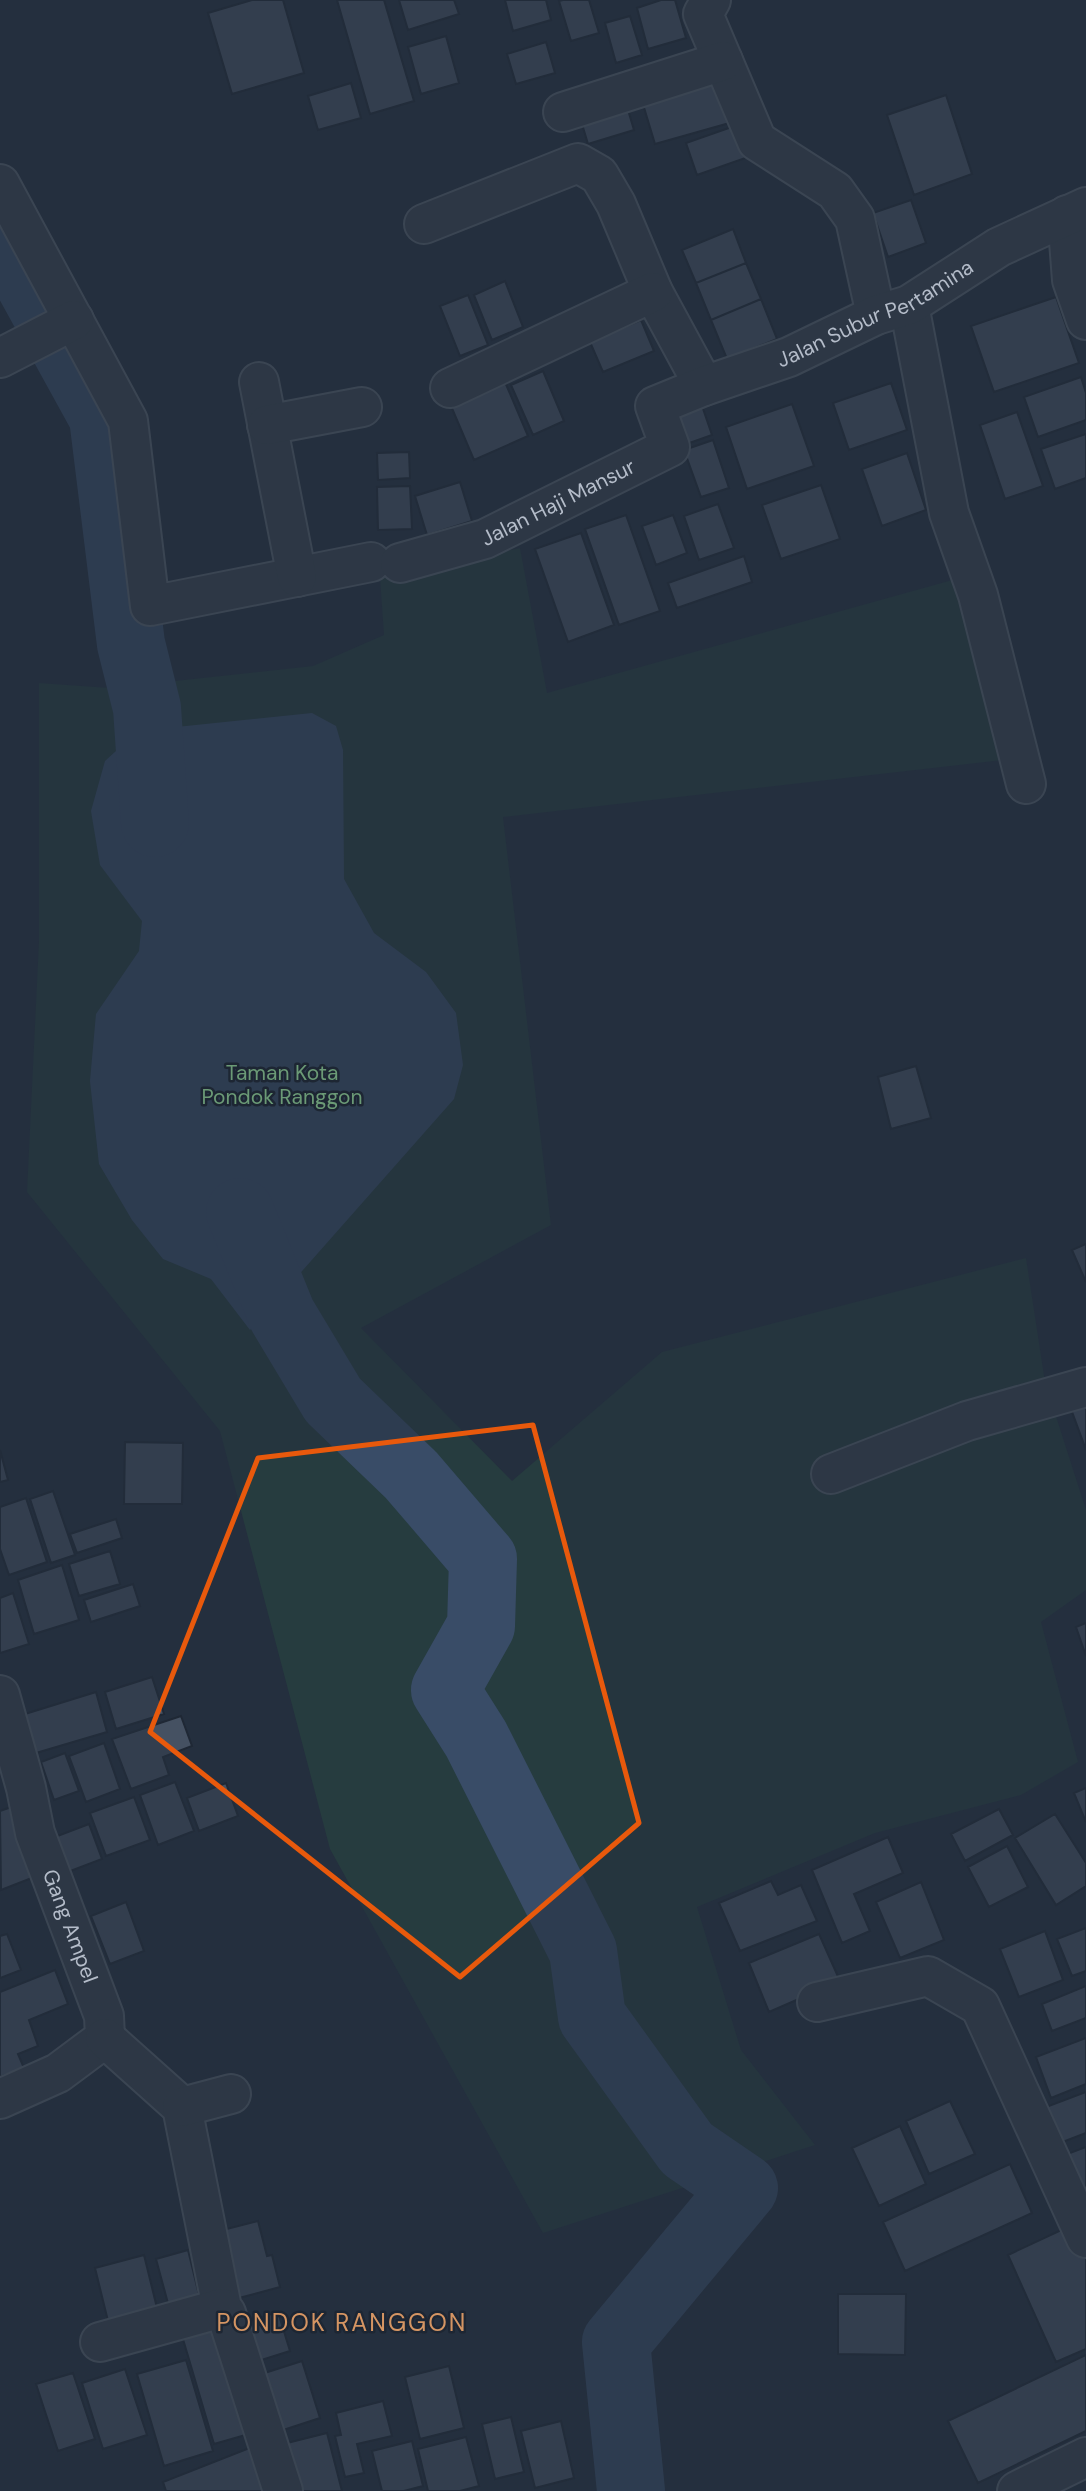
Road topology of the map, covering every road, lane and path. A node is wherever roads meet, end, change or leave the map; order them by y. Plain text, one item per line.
1 (711, 0) edge
2 (723, 61) junction
3 (563, 112) dead end
4 (0, 184) edge
5 (1076, 211) edge
6 (424, 223) dead end
7 (653, 292) junction
8 (892, 310) junction
9 (1086, 320) edge
10 (61, 326) junction
11 (0, 358) edge
12 (259, 382) dead end
13 (704, 386) junction
14 (450, 388) dead end
15 (655, 406) joint
16 (362, 407) dead end
17 (267, 425) junction
18 (297, 577) junction
19 (1026, 784) dead end
20 (1086, 1387) edge
21 (831, 1474) dead end
22 (0, 1695) edge
23 (817, 2002) dead end
24 (105, 2038) junction
25 (231, 2094) dead end
26 (0, 2099) edge
27 (182, 2107) junction
28 (1083, 2222) edge
29 (222, 2308) junction
30 (100, 2342) dead end
31 (1086, 2457) edge
32 (283, 2491) edge
33 (1017, 2491) edge

1 - 2 street
2 - 3 street
2 - 8 street
4 - 10 street
5 - 8 street, Jalan Subur Pertamina
5 - 9 street
6 - 7 street
7 - 13 street
7 - 14 street
8 - 13 street, Jalan Subur Pertamina
8 - 19 street
10 - 11 street
10 - 18 street
12 - 17 street
13 - 15 street, Jalan Subur Pertamina
15 - 18 street, Jalan Haji Mansur
16 - 17 street
17 - 18 street
20 - 21 street
22 - 24 street, Gang Ampel
23 - 28 street
24 - 26 street
24 - 27 street
25 - 27 street
27 - 29 street
29 - 30 street
29 - 32 street
31 - 33 street

